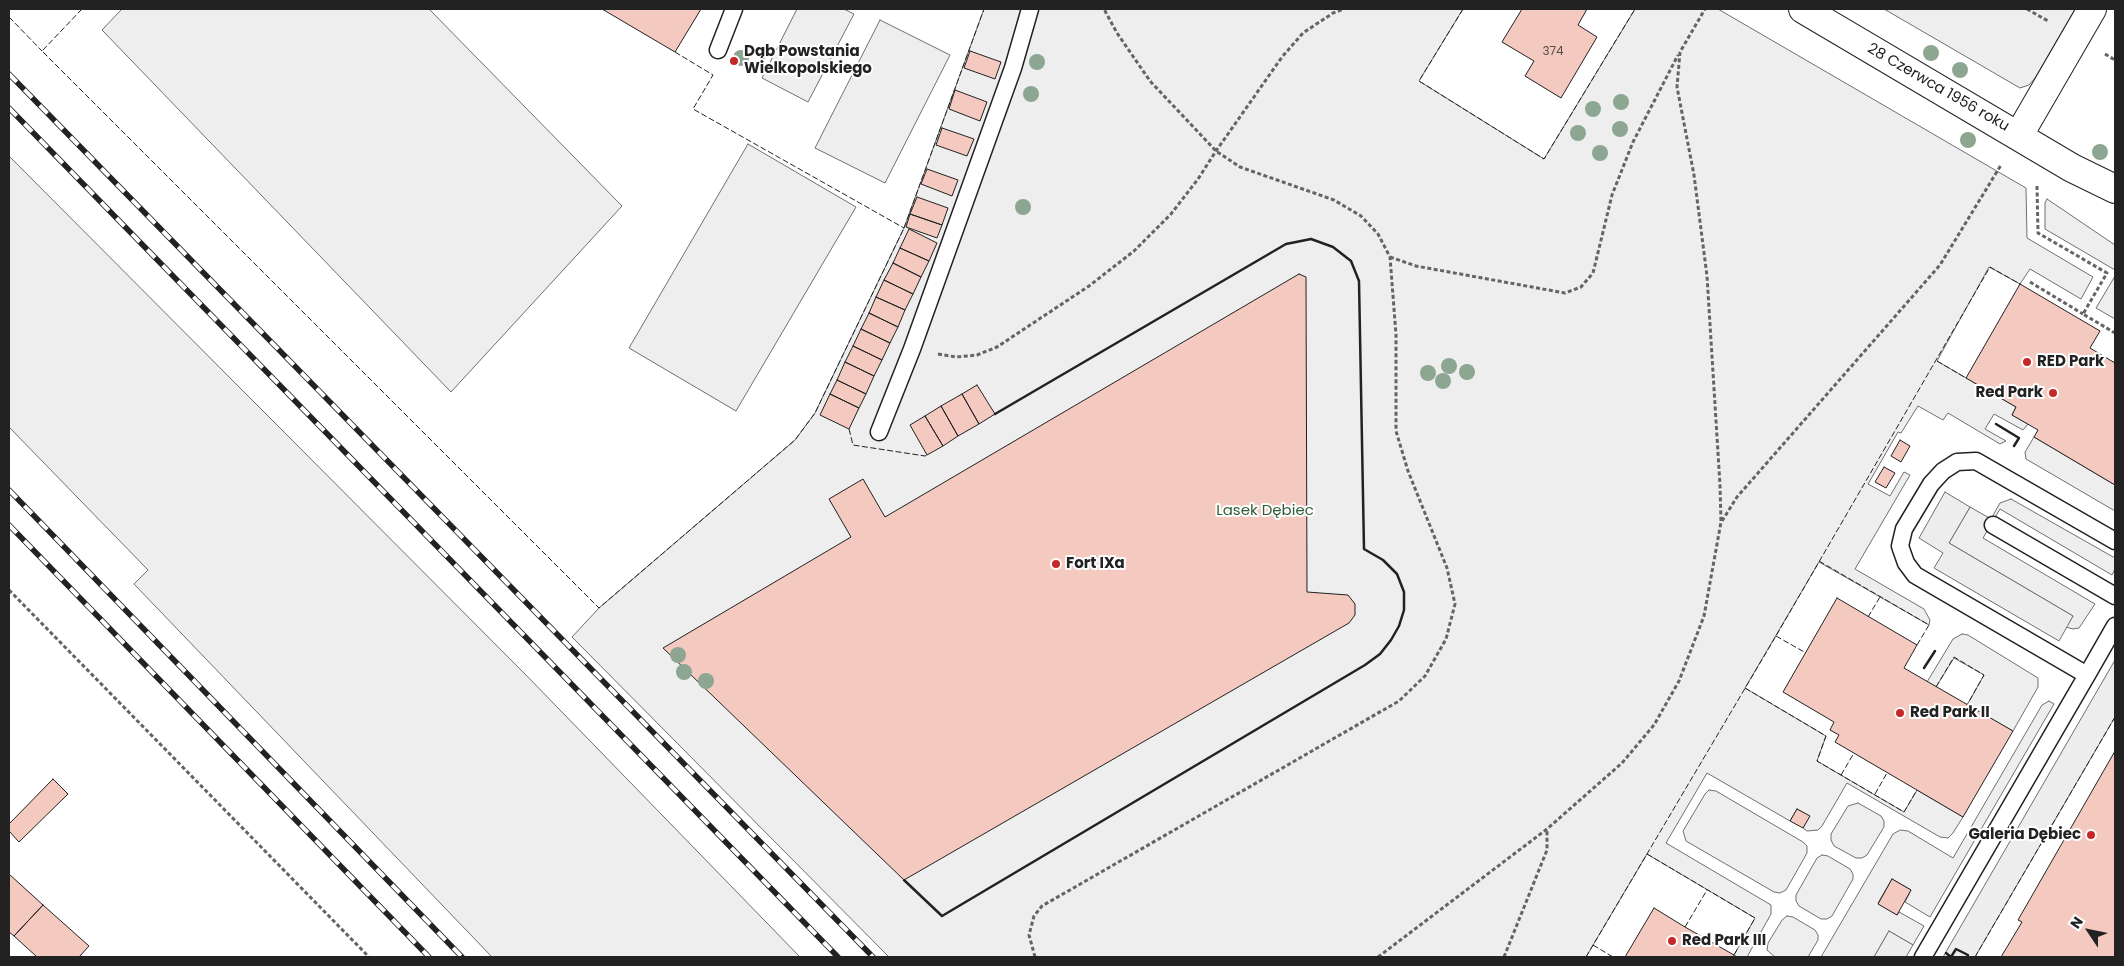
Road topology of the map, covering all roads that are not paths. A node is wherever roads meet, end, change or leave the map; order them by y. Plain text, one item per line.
1 (734, 9) edge
2 (1030, 9) edge
3 (1803, 9) edge
4 (2092, 9) edge
5 (718, 50) dead end
6 (2019, 135) junction
7 (2072, 168) junction
8 (2115, 189) edge
9 (2115, 201) edge
10 (879, 432) dead end
11 (1993, 525) dead end
12 (2115, 540) edge
13 (2115, 596) edge
14 (2115, 626) edge
15 (2087, 675) junction
16 (1923, 957) edge

1 - 5 lane
2 - 10 lane
3 - 6 street, 28 Czerwca 1956 roku
4 - 6 street
6 - 7 street, 28 Czerwca 1956 roku
7 - 8 street, 28 Czerwca 1956 roku
7 - 9 street, 28 Czerwca 1956 roku
11 - 13 lane
12 - 15 lane
14 - 15 lane
15 - 16 lane

